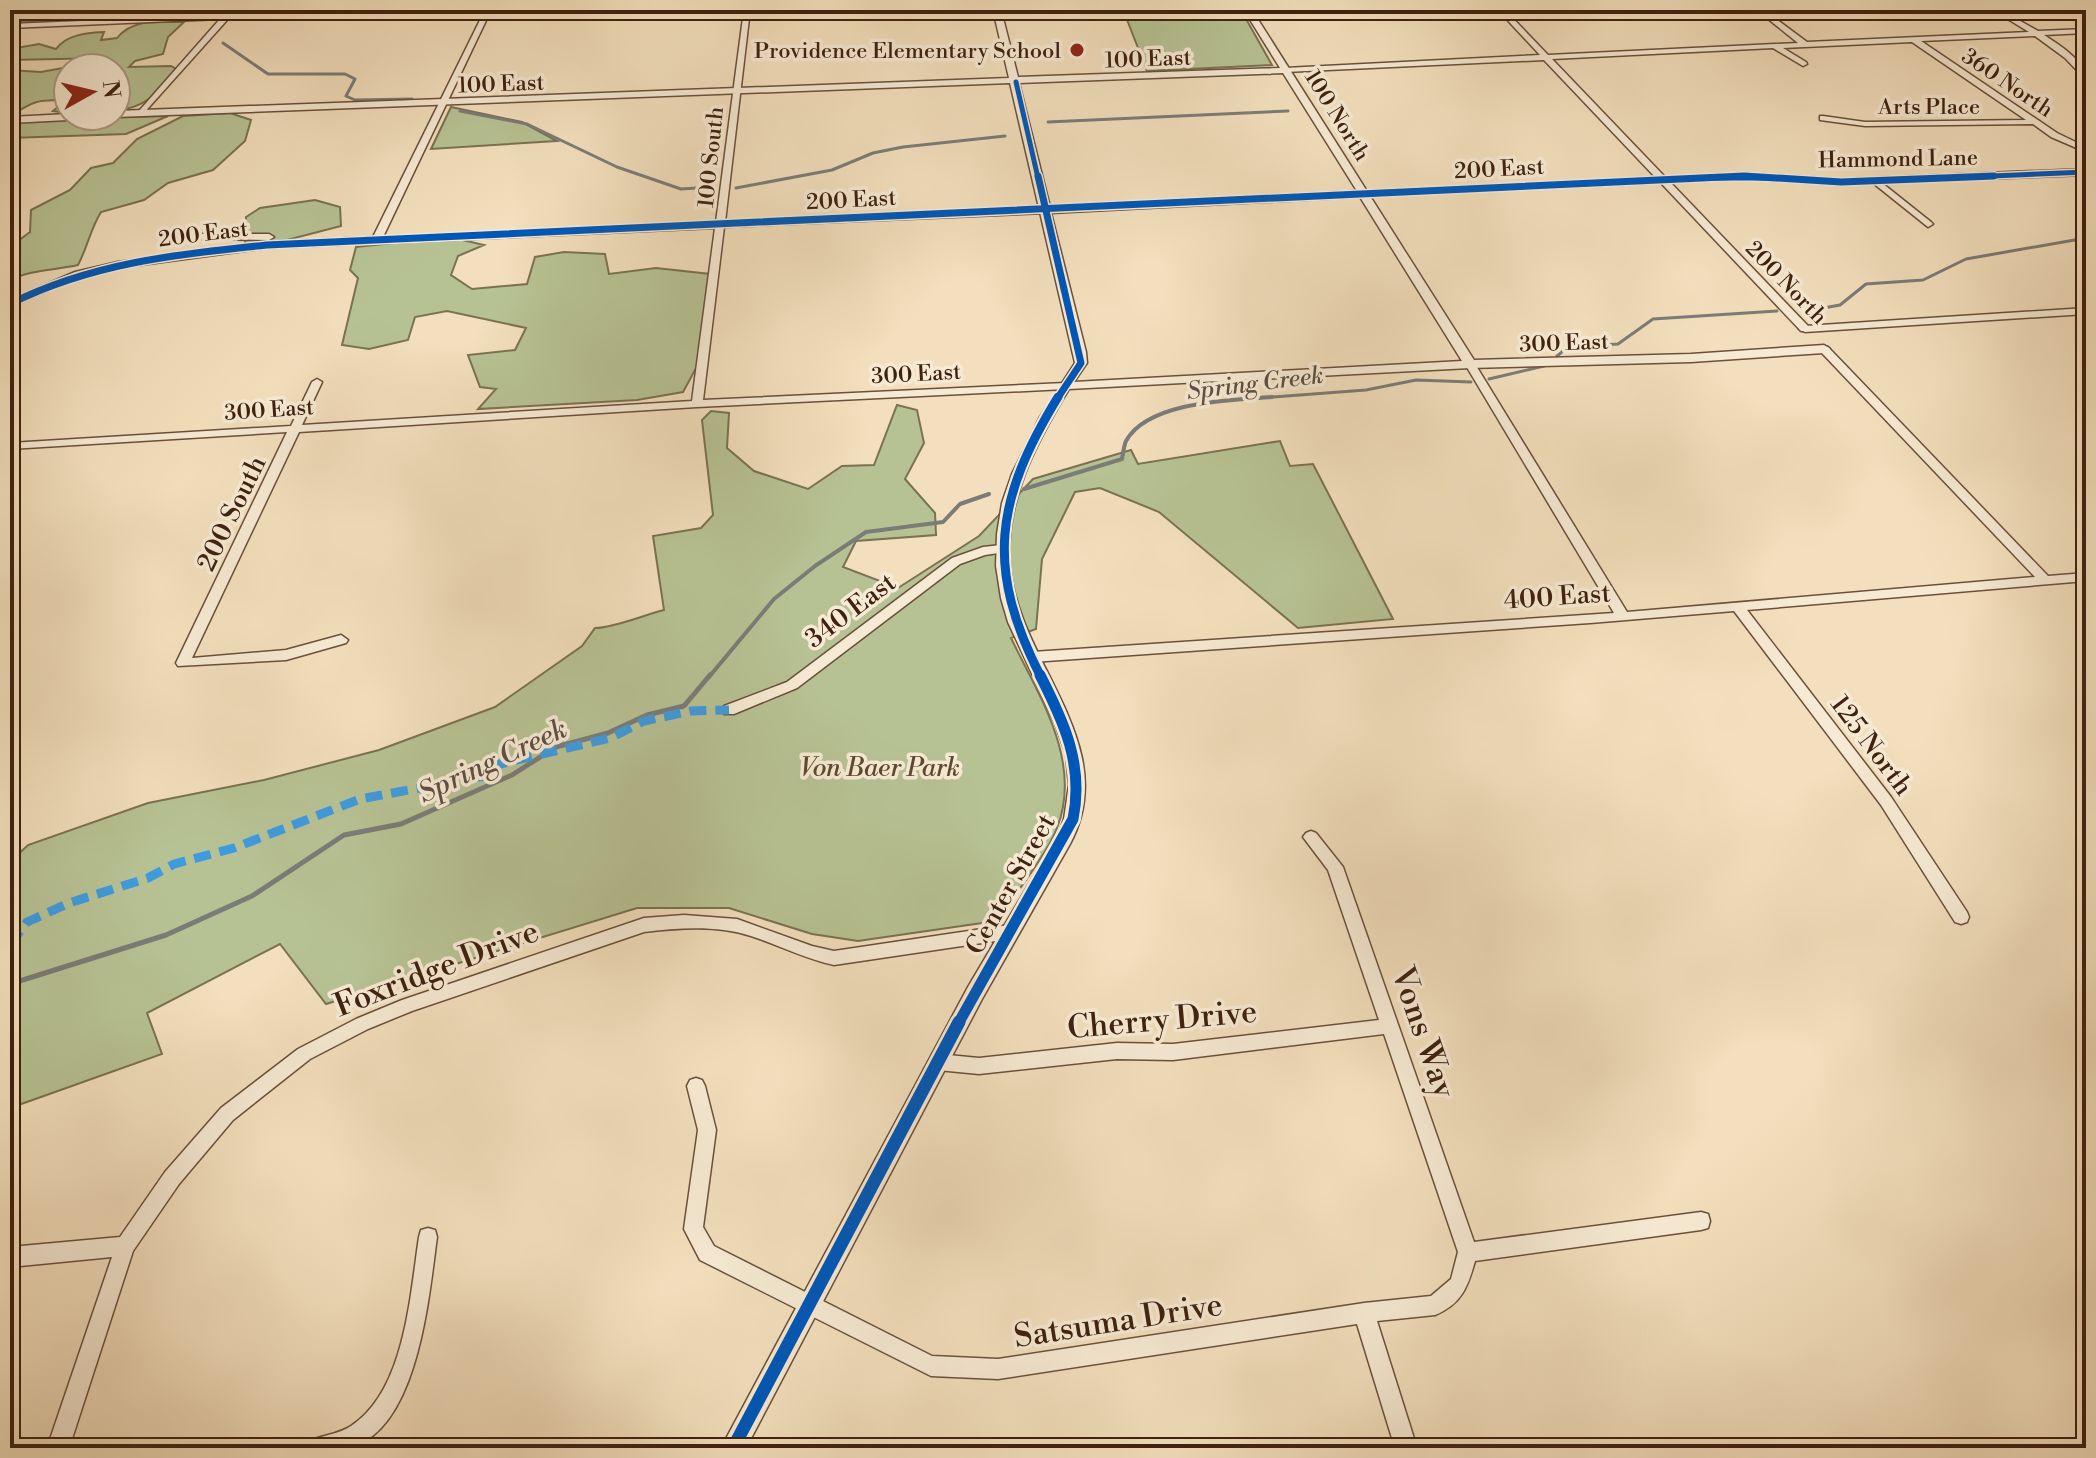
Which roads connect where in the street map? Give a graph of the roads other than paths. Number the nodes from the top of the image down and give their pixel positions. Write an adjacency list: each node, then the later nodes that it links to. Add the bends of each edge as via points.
1 (386, 10): 9 (street)
2 (488, 10): 22 (street)
3 (747, 10): 21 (street, 100 South)
4 (997, 10): 20 (street)
5 (1248, 10): 18 (street, 100 North)
6 (1501, 10): 16 (street, 200 North)
7 (1760, 10): 14 (street)
8 (1996, 10): 12 (street)
9 (229, 13): 10 (street); 24 (street)
10 (10, 26)
11 (2086, 31): 12 (street, 100 East)
12 (2036, 33): 13 (street, 100 East); 19 (street, via 2076,62)
13 (1913, 39): 14 (street, 100 East); 28 (street, 360 North)
14 (1804, 44): 15 (street, 100 East)
15 (1773, 45): 16 (street, 100 East); 17 (street)
16 (1544, 57): 18 (street, 100 East); 31 (street, 200 North)
17 (1803, 64)
18 (1285, 70): 20 (street, 100 East); 33 (street, 100 North)
19 (2086, 78)
20 (1016, 82): 21 (street, 100 East); 34 (street)
21 (735, 92): 22 (street, 100 East); 36 (street, 100 South)
22 (444, 103): 24 (street, 100 East); 38 (street)
23 (132, 113): 24 (street, 100 East)
24 (142, 113)
25 (52, 118): 27 (street)
26 (1823, 118): 28 (street, Arts Place, via 1865,124)
27 (10, 120)
28 (2035, 122): 29 (street, 360 North)
29 (2086, 150)
30 (2086, 172): 32 (street, Hammond Lane)
31 (1663, 181): 32 (street, Hammond Lane, via 1775,176); 33 (street, 200 East); 42 (street, 200 North)
32 (1876, 182): 35 (street)
33 (1364, 194): 34 (street, 200 East); 45 (street, 100 North)
34 (1046, 210): 36 (street, 200 East); 44 (street)
35 (1928, 224)
36 (720, 225): 38 (street, 200 East); 49 (street, 100 South)
37 (201, 237): 39 (street, via 322,236)
38 (377, 239): 39 (street, 200 East)
39 (346, 241): 40 (street, 200 East, via 212,251 118,265 78,274)
40 (10, 304)
41 (2086, 311): 42 (street)
42 (1805, 329): 43 (street, 200 North)
43 (1824, 349): 45 (street, 300 East); 54 (street, 200 North)
44 (1081, 363): 47 (street); 48 (street, Center Street)
45 (1470, 364): 47 (street, 300 East); 56 (street, 100 North)
46 (317, 382): 50 (street, 200 South)
47 (1109, 384): 48 (street, 300 East)
48 (1065, 386): 49 (street, 300 East); 52 (street, Center Street, via 1015,478 1003,517)
49 (697, 404): 50 (street, 300 East)
50 (297, 427): 51 (street, 300 East); 57 (street, 200 South, via 183,663 286,655)
51 (10, 446)
52 (1001, 549): 58 (street, Center Street, via 1008,599); 59 (street, 340 East, via 956,561 792,685)
53 (2086, 577): 54 (street, 400 East)
54 (2045, 580): 55 (street, 400 East)
55 (1737, 606): 56 (street, 400 East); 61 (street, 125 North, via 1886,801)
56 (1623, 616): 58 (street, 400 East)
57 (341, 640)
58 (1032, 657): 62 (street, Center Street, via 1071,737 1079,775 1073,821)
59 (729, 710)
60 (1311, 837): 63 (street, Vons Way, via 1335,867)
61 (1961, 917)
62 (1009, 932): 64 (street, Center Street); 68 (street, Foxridge Drive, via 834,958 810,954 750,928 713,921 644,925 408,1005 304,1054 227,1114 172,1178)
63 (1390, 1026): 64 (street, Cherry Drive, via 1173,1052 1117,1051 979,1066); 69 (street, Vons Way)
64 (938, 1062): 71 (street, Center Street)
65 (696, 1086): 71 (street, Satsuma Drive, via 707,1130 693,1229 707,1253)
66 (1701, 1221): 69 (street)
67 (428, 1237): 74 (street, via 406,1365 386,1407 359,1434)
68 (125, 1246): 70 (street); 73 (street, Foxridge Drive)
69 (1468, 1252): 72 (street, Satsuma Drive, via 1459,1285 1435,1305)
70 (10, 1257)
71 (813, 1305): 72 (street, Satsuma Drive, via 931,1366 998,1369); 75 (street, Center Street)
72 (1364, 1313): 76 (street)
73 (58, 1448)
74 (317, 1448)
75 (733, 1448)
76 (1406, 1448)

